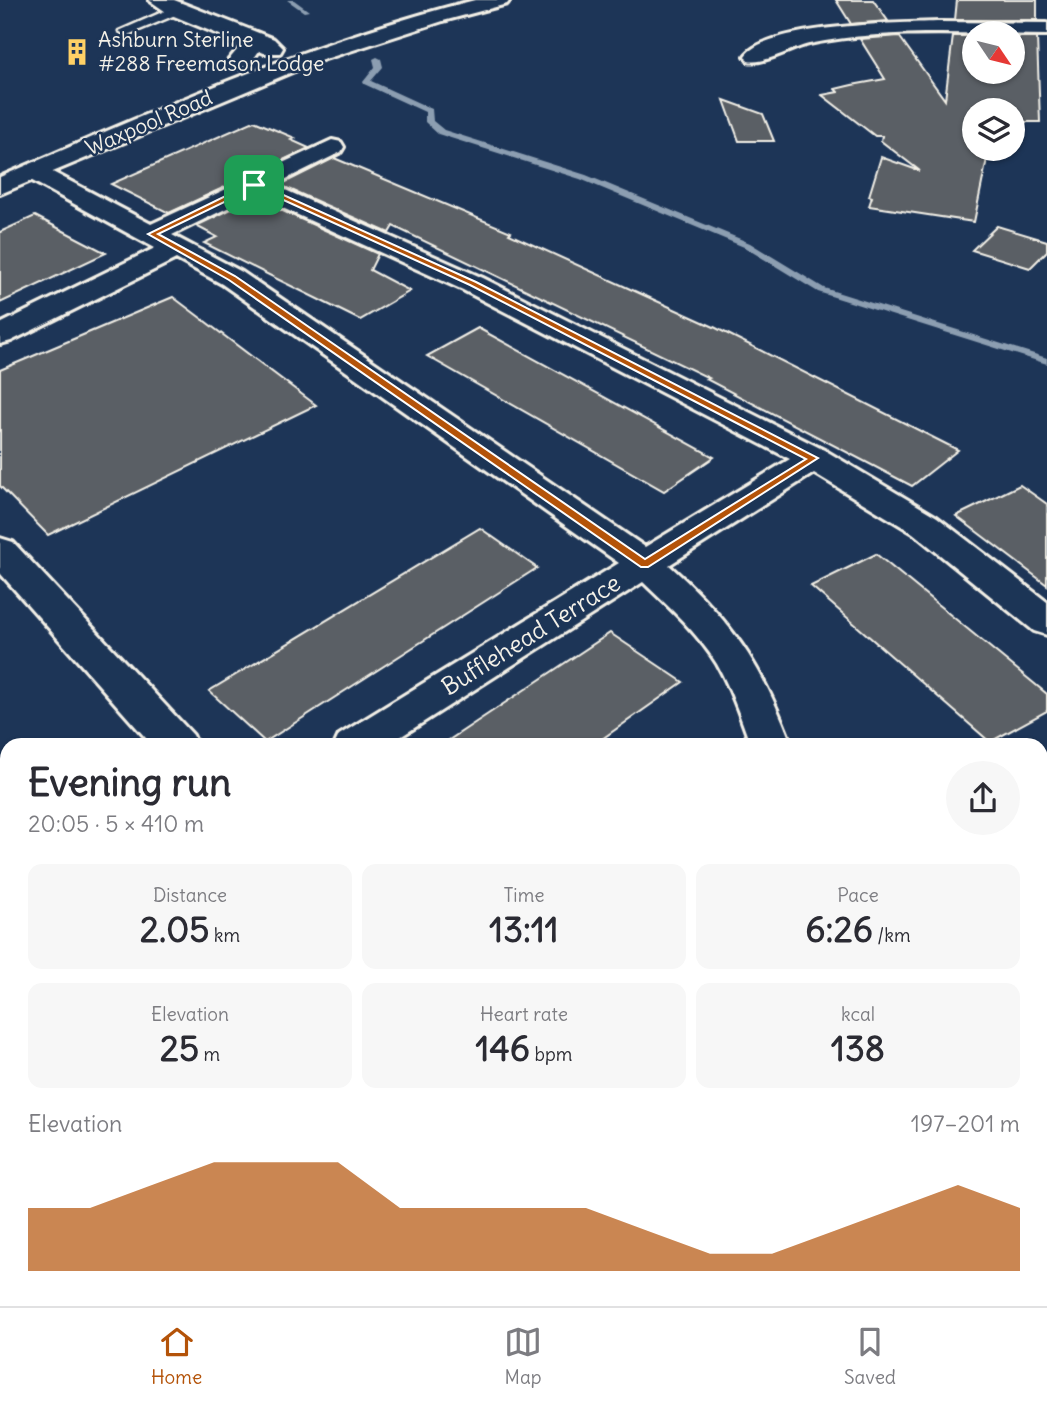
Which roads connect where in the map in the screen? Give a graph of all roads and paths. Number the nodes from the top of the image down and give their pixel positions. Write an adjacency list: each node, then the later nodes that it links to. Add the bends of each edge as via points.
1 (427, 0): 4 (street)
2 (500, 0): 9 (street, Waxpool Road)
3 (168, 5): 6 (lane); 7 (street)
4 (339, 25)
5 (1047, 29): 8 (street, via 833,34 773,45)
6 (125, 31)
7 (233, 31): 9 (street, via 246,41 248,51); 9 (street, Waxpool Road, via 283,44)
8 (756, 56)
9 (238, 74): 10 (street, Waxpool Road); 12 (street, Waxpool Road)
10 (75, 129)
11 (332, 147): 13 (street)
12 (34, 172): 14 (street, Waxpool Road); 15 (street)
13 (254, 185): 15 (street); 17 (street, via 473,284)
14 (0, 186)
15 (165, 241): 16 (street); 19 (street, via 232,278)
16 (0, 335)
17 (814, 458): 19 (street, Bufflehead Terrace); 20 (street, via 925,525)
18 (0, 550): 21 (street)
19 (645, 564): 22 (street, Bufflehead Terrace); 23 (street, via 688,603 728,652)
20 (1047, 622)
21 (171, 738)
22 (368, 738)
23 (769, 738)

